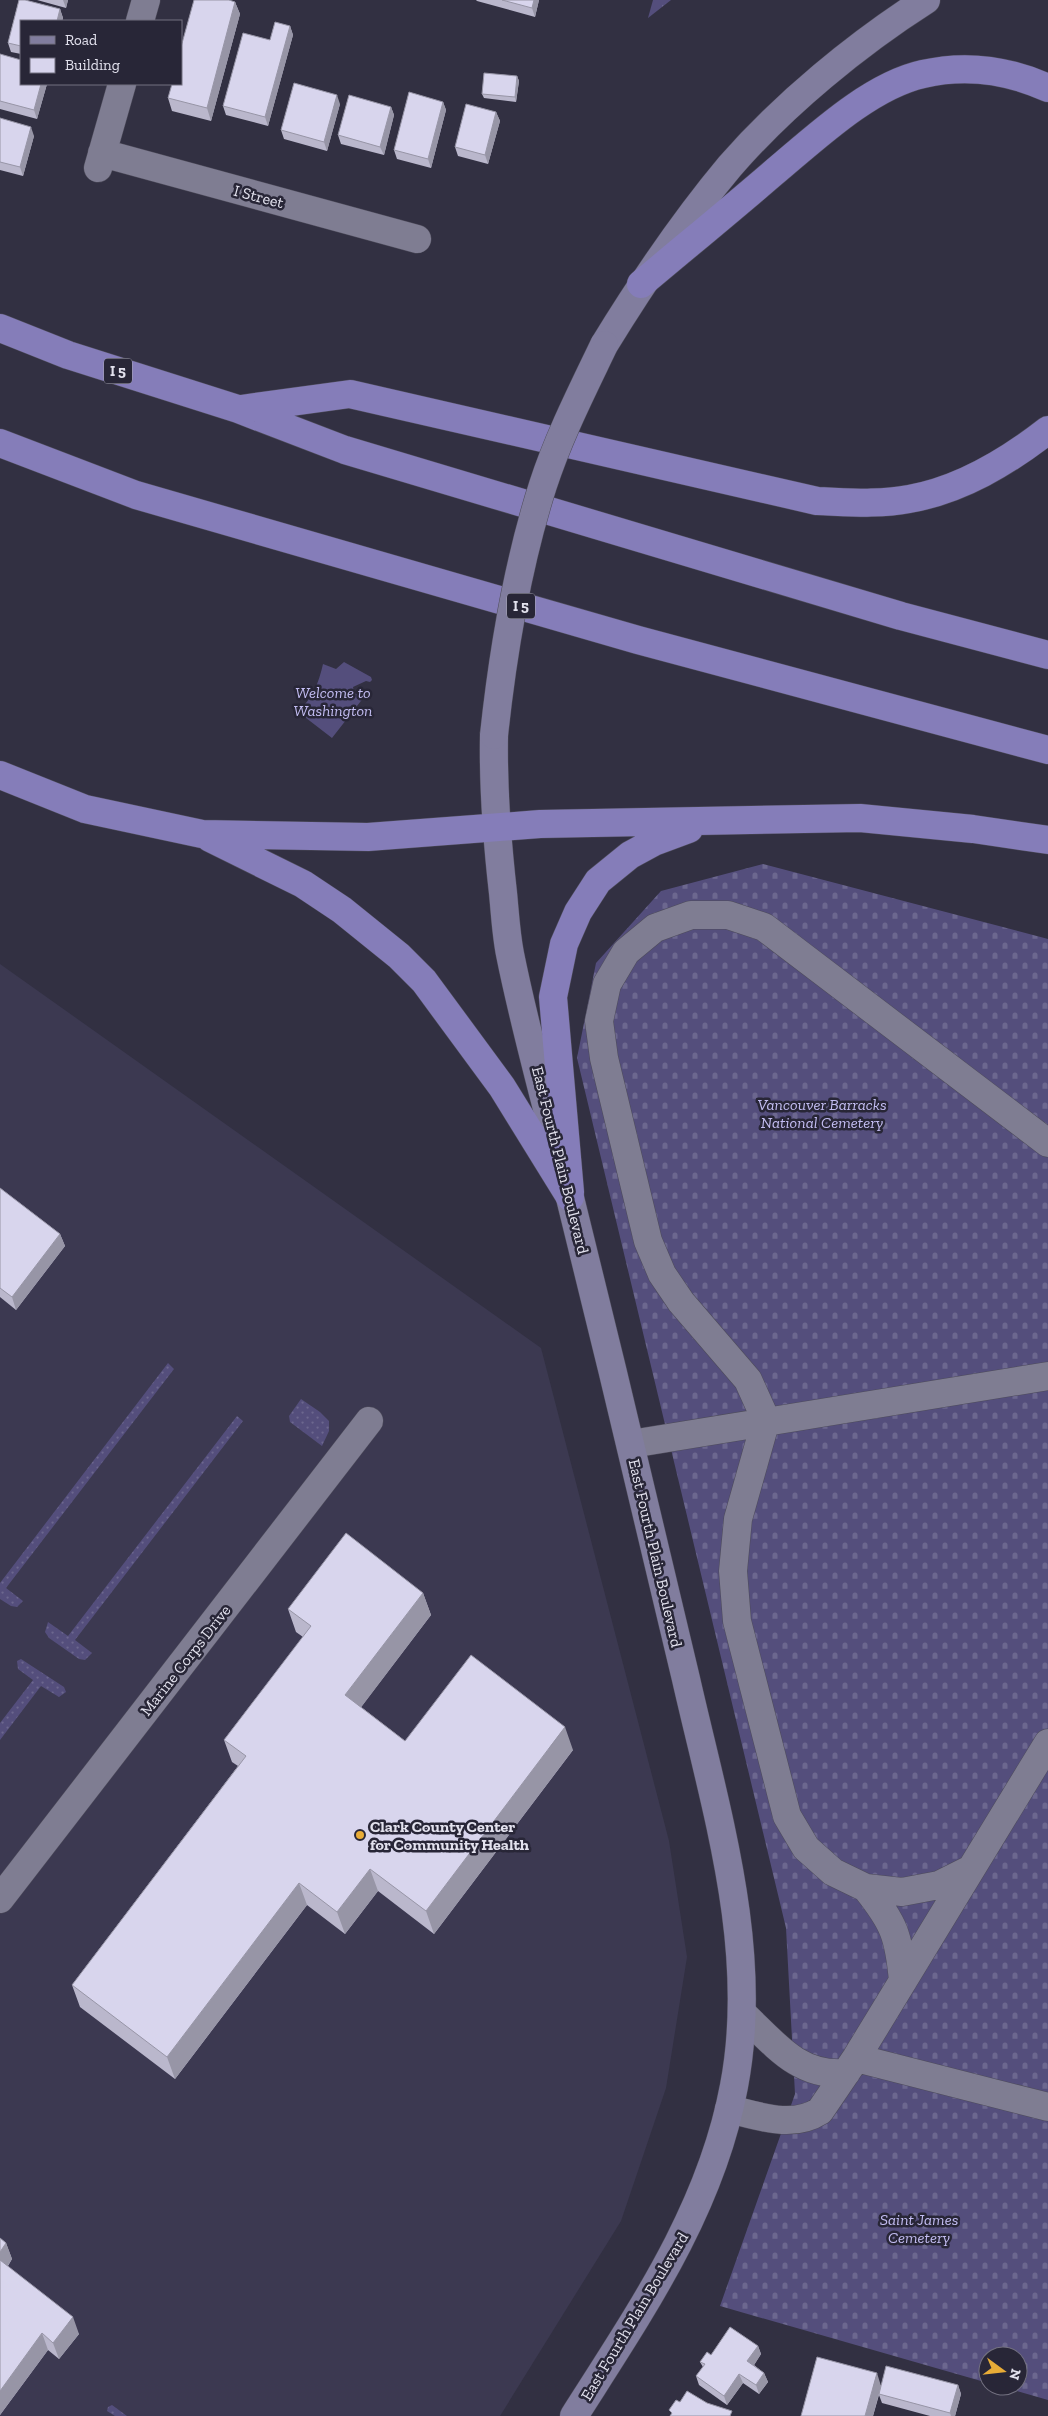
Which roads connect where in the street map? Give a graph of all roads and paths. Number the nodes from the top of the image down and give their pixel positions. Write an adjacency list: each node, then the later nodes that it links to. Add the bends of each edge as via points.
1 (146, 0): 3 (street)
2 (926, 0): 7 (main road, East Fourth Plain Boulevard, via 837,65 791,105 732,165 686,221)
3 (140, 20)
4 (122, 85): 6 (street, I Street, via 100,160)
5 (1048, 88): 7 (highway, via 999,71 961,69 922,74 888,88 842,115)
6 (417, 239)
7 (641, 284): 16 (main road, East Fourth Plain Boulevard, bridge, via 604,346 569,418 543,485 525,551 509,621 494,735)
8 (0, 328): 9 (highway, I 5, via 68,354)
9 (238, 409): 10 (highway, via 350,394 817,501 867,503 909,500 944,490 978,476 1024,449); 12 (highway, I 5, via 364,456 901,616)
10 (1048, 430)
11 (0, 443): 13 (highway, I 5, via 136,495 638,640)
12 (1048, 655)
13 (1048, 750)
14 (0, 775): 17 (highway, via 85,809)
15 (710, 822): 16 (highway, via 540,824); 18 (highway, via 860,818); 20 (highway, via 654,842 630,855 598,881 578,912 564,944 553,997)
16 (495, 828): 17 (highway, via 368,837); 20 (main road, East Fourth Plain Boulevard, via 509,950)
17 (202, 834): 20 (highway, via 303,884 342,910 399,956 424,981 502,1087)
18 (1048, 840)
19 (1048, 1143): 22 (street, via 764,927 728,915 691,915 656,928 626,952 607,984 599,1021 604,1058 648,1242 662,1274 681,1302 748,1380)
20 (570, 1197): 24 (main road, East Fourth Plain Boulevard)
21 (1048, 1376): 22 (street)
22 (766, 1420): 24 (street); 27 (street, via 738,1519 733,1570 737,1621 787,1816 806,1848 819,1860 833,1872)
23 (369, 1421): 28 (street, Marine Corps Drive)
24 (631, 1444): 30 (main road, East Fourth Plain Boulevard, via 722,1837 738,1930)
25 (1048, 1743): 26 (street)
26 (971, 1869): 27 (street, via 939,1886 902,1892); 29 (street)
27 (866, 1888): 29 (street, via 887,1914 900,1947)
28 (0, 1900)
29 (903, 1981): 31 (street)
30 (742, 2013): 31 (street, via 797,2063 810,2070 824,2073); 33 (main road, East Fourth Plain Boulevard, via 738,2065)
31 (851, 2065): 32 (street); 33 (street, via 820,2111 811,2116 798,2120 774,2119)
32 (1048, 2107)
33 (729, 2109): 34 (main road, East Fourth Plain Boulevard, via 710,2174 685,2232 649,2297)
34 (574, 2416)

